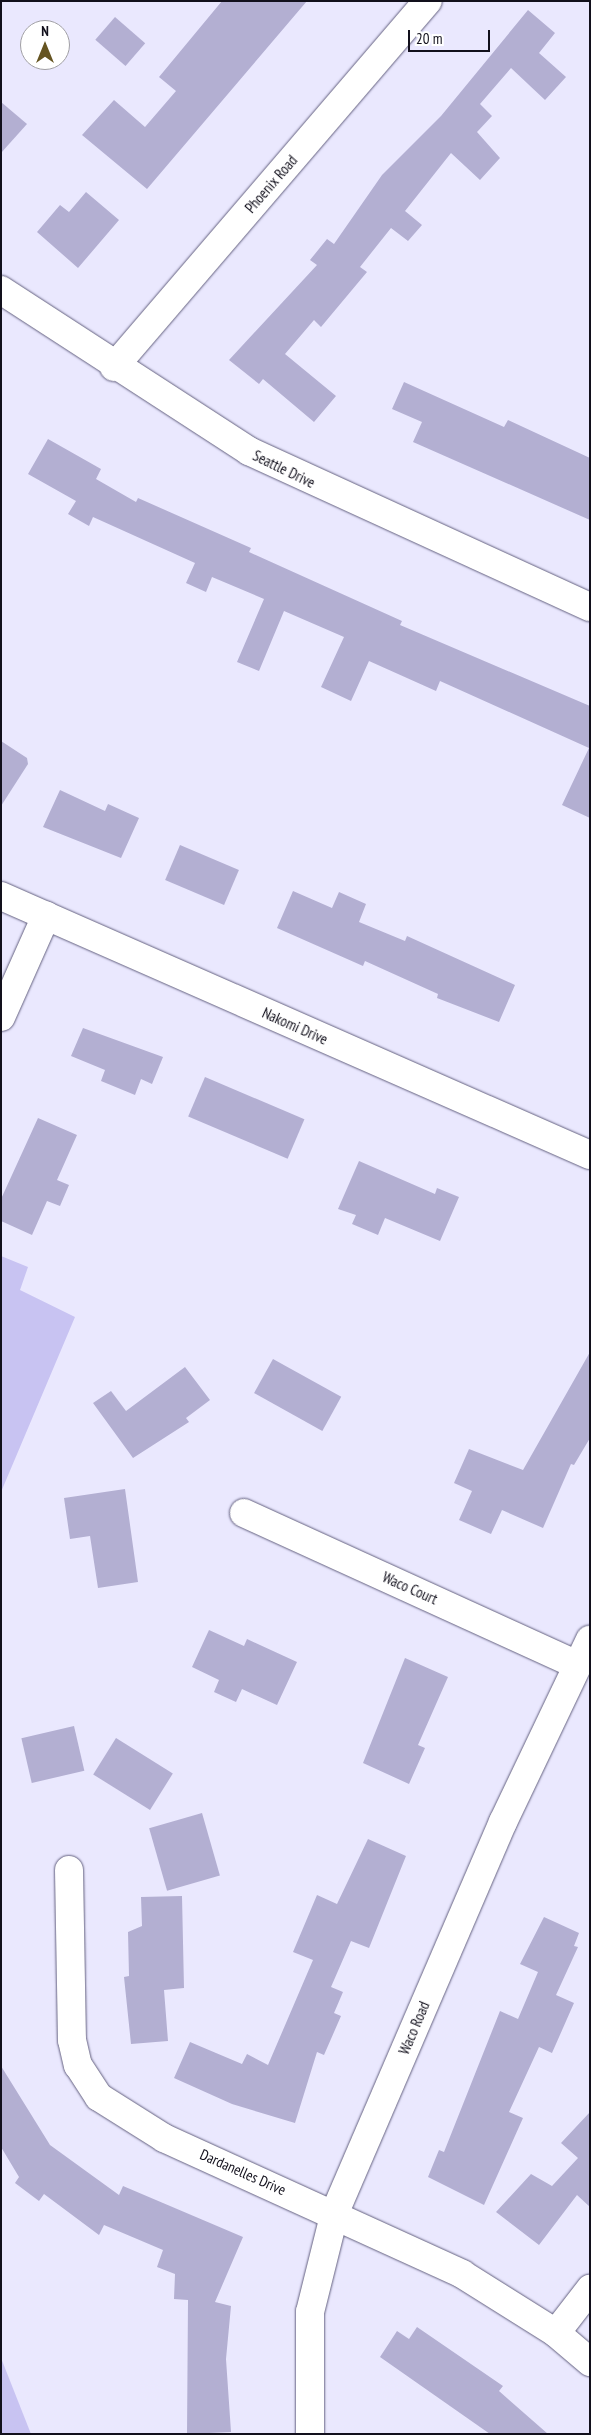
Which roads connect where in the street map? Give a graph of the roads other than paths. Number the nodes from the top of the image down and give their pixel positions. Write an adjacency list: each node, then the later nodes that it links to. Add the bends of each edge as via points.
1 (428, 1): 3 (street, Phoenix Road)
2 (1, 290): 3 (street, Seattle Drive)
3 (114, 367): 4 (street, Seattle Drive, via 249,451)
4 (590, 608)
5 (1, 896): 6 (street, Nakomi Drive)
6 (46, 916): 7 (street); 8 (street, Nakomi Drive)
7 (1, 1017)
8 (590, 1155)
9 (244, 1513): 11 (street, Waco Court)
10 (590, 1640): 11 (street, Waco Road)
11 (576, 1664): 13 (street, Waco Road)
12 (70, 1870): 13 (street, Dardanelles Drive, via 72,2040 88,2082 116,2110 164,2138)
13 (335, 2212): 15 (street, Dardanelles Drive, via 462,2274); 17 (street, Waco Road, via 310,2312)
14 (590, 2289): 15 (street)
15 (556, 2333): 16 (street, Dardanelles Drive)
16 (590, 2362)
17 (310, 2434)

